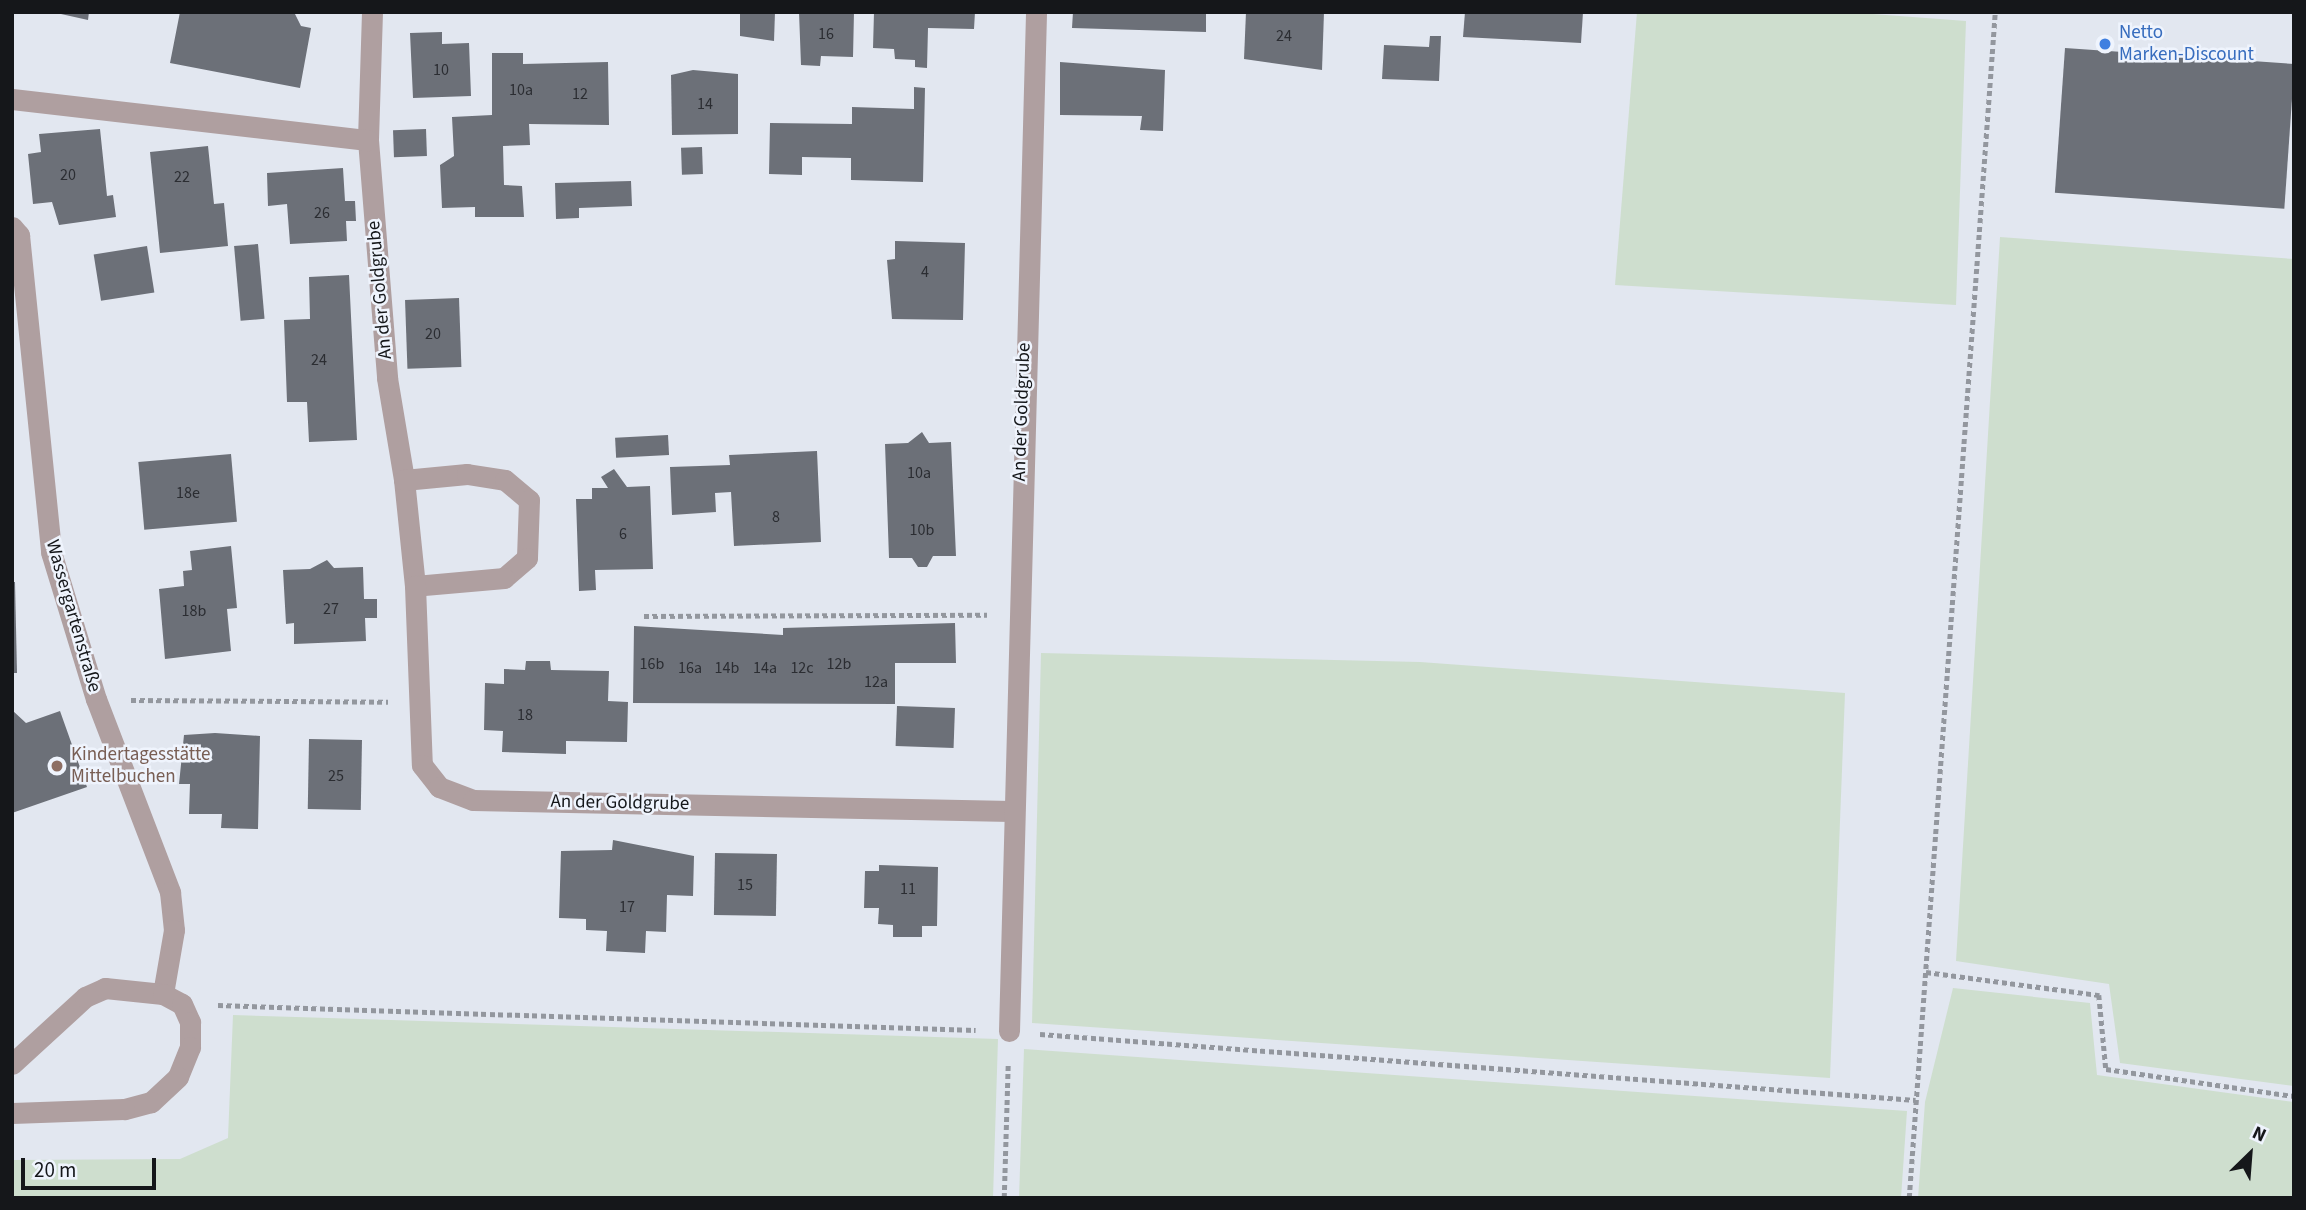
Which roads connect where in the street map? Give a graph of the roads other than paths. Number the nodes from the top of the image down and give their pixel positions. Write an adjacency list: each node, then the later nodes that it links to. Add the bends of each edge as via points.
1 (372, 12): 4 (street)
2 (1036, 12): 8 (street, An der Goldgrube)
3 (12, 99): 4 (street)
4 (368, 140): 6 (street, An der Goldgrube, via 387,378)
5 (12, 227): 9 (street, Wassergartenstraße, via 19,236 51,552 96,699 170,892 174,930)
6 (404, 480): 7 (street, An der Goldgrube); 7 (street, via 480,476 505,480 529,500 527,558 504,578)
7 (415, 586): 8 (street, An der Goldgrube, via 422,765 439,787 473,800)
8 (1011, 811): 10 (street, An der Goldgrube)
9 (163, 994): 11 (street, via 122,985 85,997); 12 (street, via 182,1004 190,1046 168,1092 124,1109)
10 (1009, 1031)
11 (12, 1064)
12 (12, 1113)

